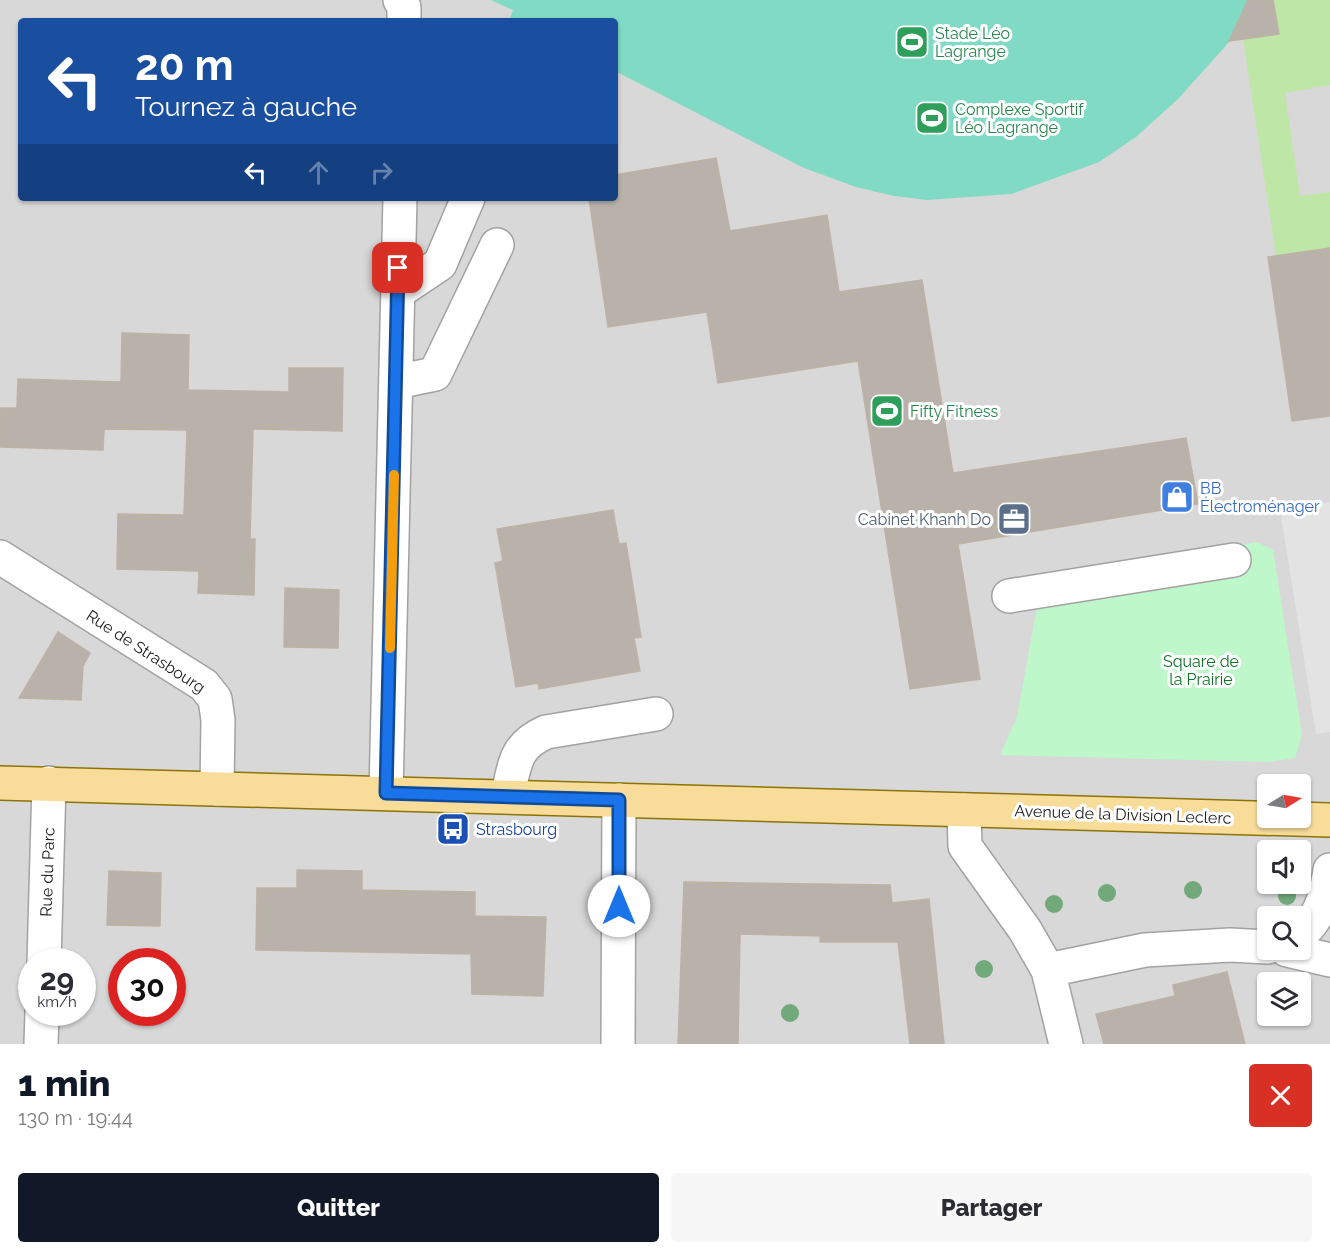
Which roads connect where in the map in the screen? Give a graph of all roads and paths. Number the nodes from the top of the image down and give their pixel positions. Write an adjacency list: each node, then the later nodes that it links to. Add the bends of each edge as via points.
1 (400, 0): 2 (street)
2 (404, 18)
3 (400, 201): 6 (street)
4 (467, 201): 6 (street, via 440,264)
5 (497, 245): 7 (street, via 435,374)
6 (398, 292): 7 (street)
7 (396, 382): 15 (street)
8 (0, 557): 14 (street, Rue de Strasbourg, via 204,685 214,699 218,720)
9 (1234, 560): 10 (street)
10 (1009, 596)
11 (656, 714): 16 (street, via 546,732 532,739 520,748)
12 (0, 783): 13 (main road, Avenue de la Division Leclerc)
13 (49, 783): 14 (main road, Avenue de la Division Leclerc); 23 (street, Rue du Parc)
14 (217, 789): 15 (main road, Avenue de la Division Leclerc)
15 (386, 793): 16 (main road, Avenue de la Division Leclerc)
16 (507, 796): 17 (main road, Avenue de la Division Leclerc)
17 (619, 800): 18 (main road, Avenue de la Division Leclerc); 29 (street)
18 (964, 810): 19 (main road, Avenue de la Division Leclerc); 26 (street, via 965,846)
19 (1330, 820)
20 (1330, 870): 21 (street, via 1327,894)
21 (1311, 922)
22 (1257, 946): 26 (street, via 1145,950)
23 (44, 948)
24 (1311, 956): 25 (street)
25 (1330, 960)
26 (1048, 970): 30 (street)
27 (42, 1026): 28 (street)
28 (41, 1044)
29 (618, 1044)
30 (1066, 1044)

